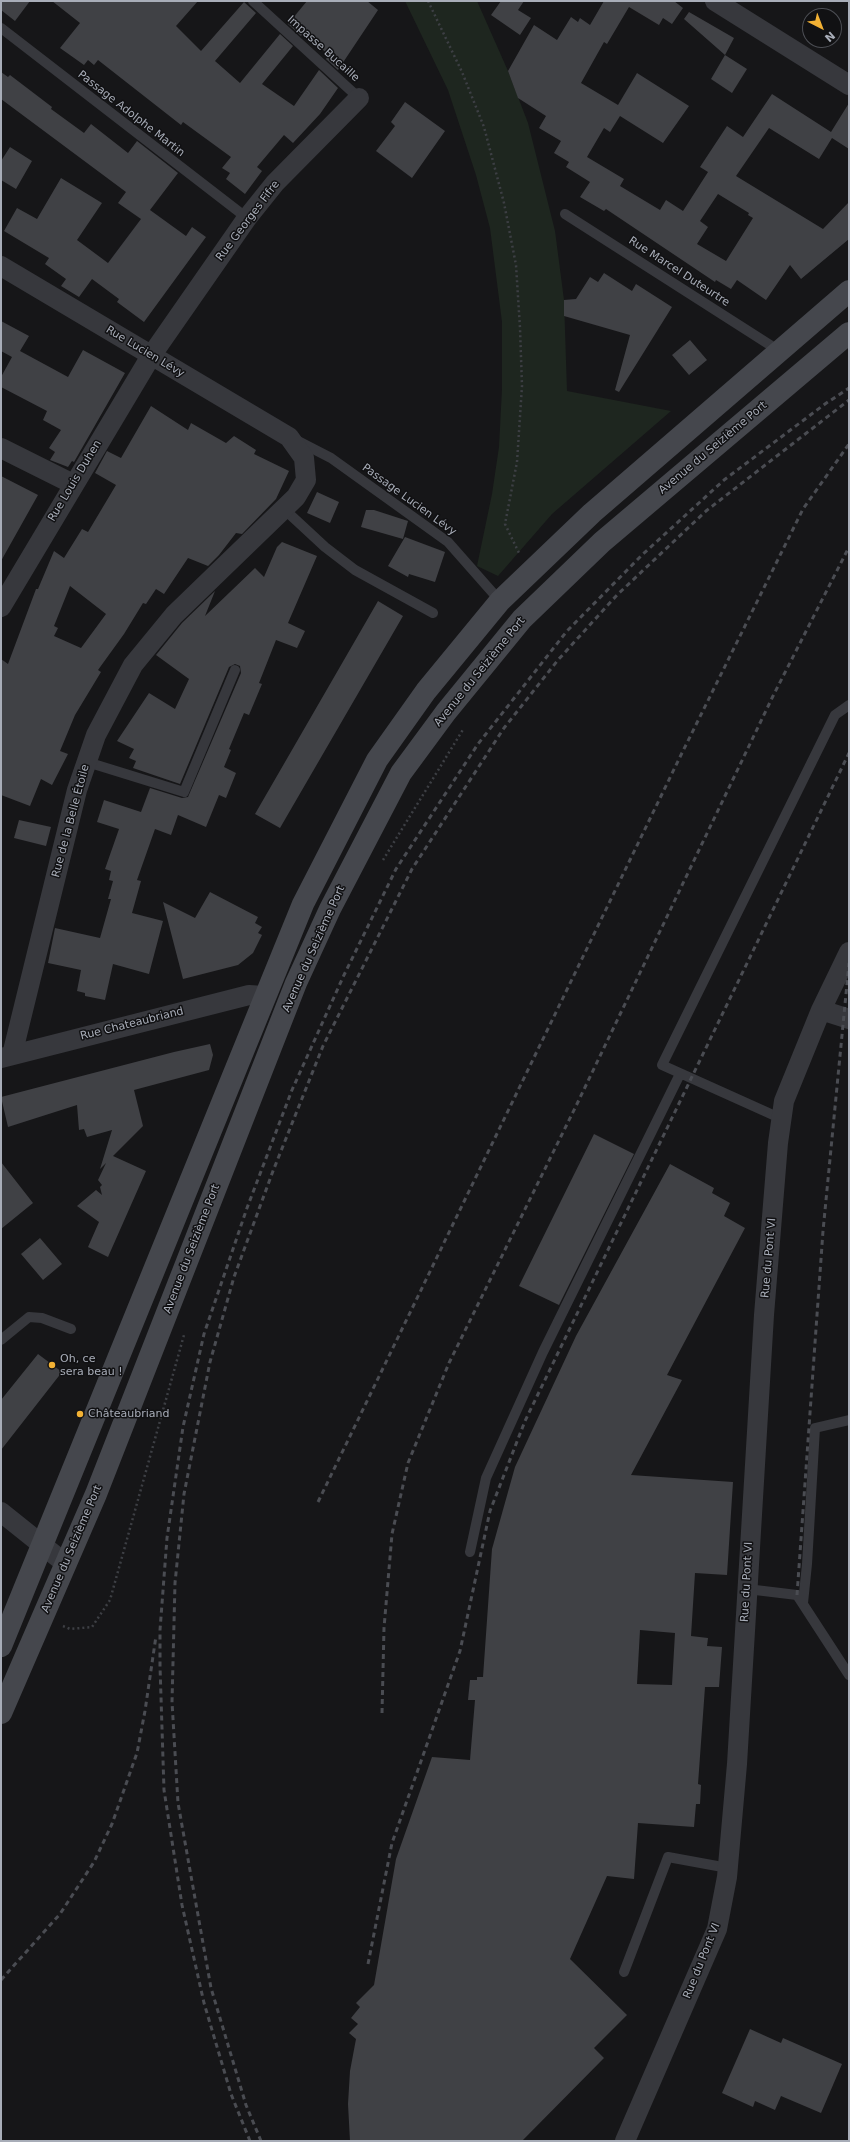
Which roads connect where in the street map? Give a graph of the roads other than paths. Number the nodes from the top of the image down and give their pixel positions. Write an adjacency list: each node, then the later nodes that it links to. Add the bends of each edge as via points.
1 (252, 1): 5 (lane, Impasse Bucaille)
2 (715, 1): 4 (street)
3 (1, 28): 7 (lane, Passage Adolphe Martin)
4 (849, 85)
5 (359, 98): 7 (street, Rue Georges Fifre, via 275,183)
6 (565, 214): 11 (lane, Rue Marcel Duteurtre, via 770,344)
7 (247, 218): 12 (street, Rue Georges Fifre)
8 (1, 266): 12 (street, Rue Lucien Lévy)
9 (849, 291): 11 (main road)
10 (849, 333): 36 (main road, Avenue du Seizième Port, via 602,542 522,619 446,712 401,774 330,909 296,983 96,1494)
11 (778, 352): 17 (main road, via 592,513)
12 (151, 356): 13 (street, Rue Lucien Lévy); 15 (street, Rue Louis Duhen)
13 (289, 437): 16 (street, Rue de la Belle Étoile, via 304,458 306,480 296,498); 17 (lane, Passage Lucien Lévy, via 331,458 448,542)
14 (1, 448): 15 (street)
15 (74, 484): 18 (street, Rue Louis Duhen)
16 (284, 509): 19 (lane, via 325,547 355,570); 22 (street, Rue de la Belle Étoile, via 174,614 133,665 96,735)
17 (500, 601): 24 (main road, via 426,691 377,760 303,904)
18 (1, 607)
19 (433, 613)
20 (235, 670): 22 (lane, via 184,792)
21 (849, 705): 28 (lane, via 835,715 662,1065)
22 (87, 762): 27 (street, Rue de la Belle Étoile, via 77,790)
23 (849, 952): 25 (street, Rue du Pont VI)
24 (264, 996): 27 (street, Rue Chateaubriand, via 249,994); 34 (main road)
25 (821, 1010): 26 (street); 29 (street, Rue du Pont VI, via 784,1100)
26 (849, 1019)
27 (6, 1057)
28 (680, 1074): 29 (lane); 35 (lane, via 543,1352 486,1478)
29 (782, 1119): 37 (street, Rue du Pont VI, via 764,1315)
30 (71, 1329): 31 (lane, via 42,1318 29,1317)
31 (1, 1340)
32 (849, 1420): 38 (lane, via 815,1428)
33 (1, 1512): 34 (street)
34 (43, 1546): 36 (street); 39 (main road)
35 (470, 1552)
36 (66, 1564): 41 (main road, Avenue du Seizième Port)
37 (747, 1589): 38 (lane, via 797,1595); 42 (street, Rue du Pont VI)
38 (803, 1603): 40 (lane)
39 (1, 1646)
40 (849, 1675)
41 (1, 1713)
42 (728, 1868): 43 (lane, via 668,1857); 44 (street, Rue du Pont VI, via 717,1930)
43 (624, 1972)
44 (625, 2141)

